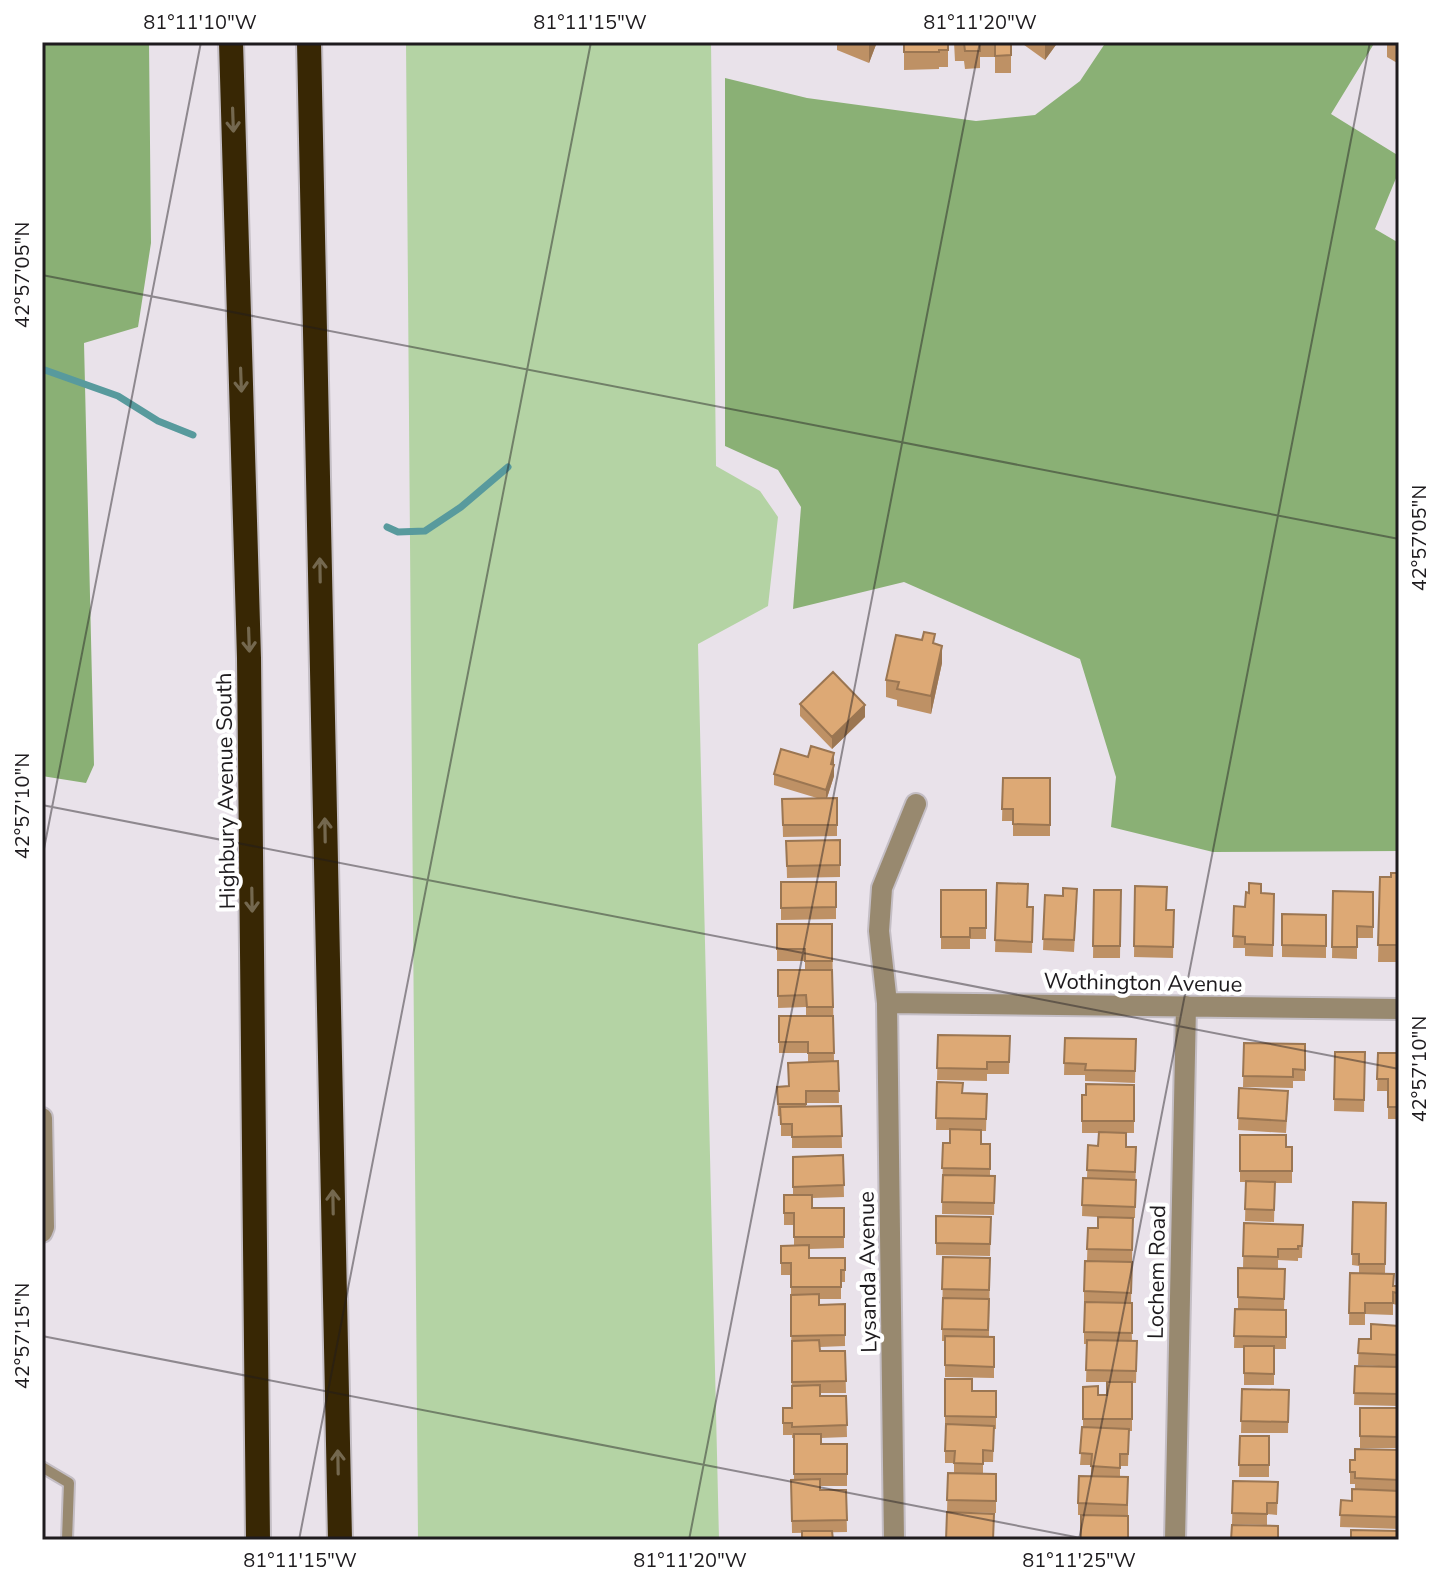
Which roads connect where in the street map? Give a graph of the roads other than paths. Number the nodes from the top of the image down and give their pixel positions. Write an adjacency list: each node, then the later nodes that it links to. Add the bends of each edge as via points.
1 (231, 42): 11 (highway, Highbury Avenue South, one-way to 11, via 249,658)
2 (309, 42): 12 (highway, one-way to 2)
3 (916, 804): 4 (street, Lysanda Avenue, via 882,888 879,931)
4 (887, 1003): 5 (street, Wothington Avenue); 13 (street, Lysanda Avenue)
5 (1186, 1006): 6 (street, Wothington Avenue); 14 (street, Lochem Road)
6 (1399, 1009)
7 (42, 1118): 8 (street)
8 (42, 1232)
9 (42, 1467): 10 (lane, via 69,1483)
10 (67, 1540)
11 (258, 1540)
12 (340, 1540)
13 (894, 1540)
14 (1175, 1540)

